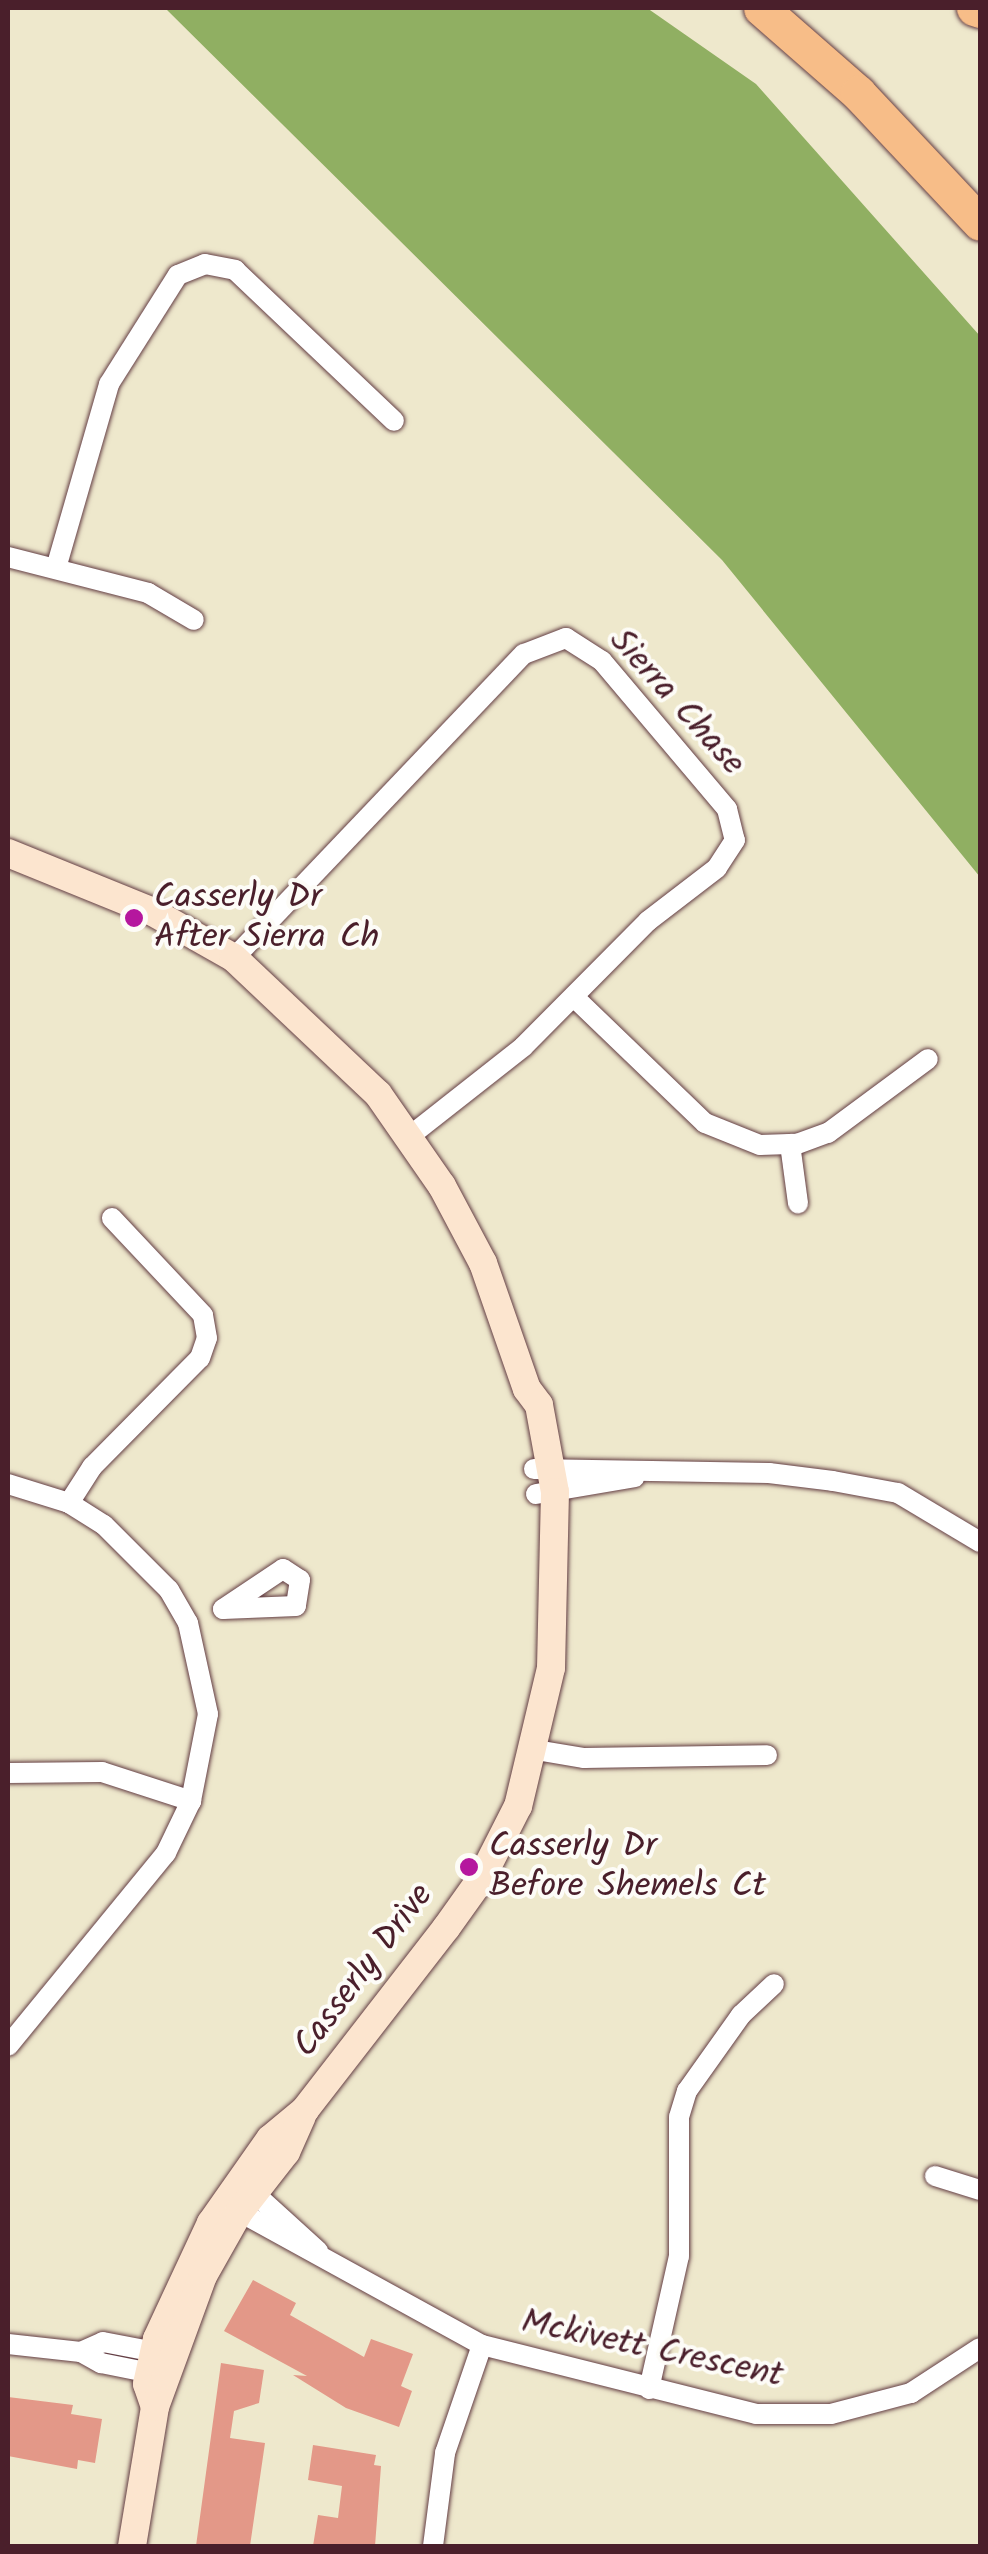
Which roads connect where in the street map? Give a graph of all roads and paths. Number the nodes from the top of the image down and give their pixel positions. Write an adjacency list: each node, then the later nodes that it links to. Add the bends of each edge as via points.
1 (762, 8): 2 (highway, via 858,93)
2 (980, 223)
3 (394, 421): 5 (street, via 235,270 206,264 178,275 109,384)
4 (8, 557): 5 (street)
5 (56, 568): 6 (street, via 148,593)
6 (194, 620)
7 (8, 853): 8 (street, Casserly Drive, via 151,911)
8 (234, 958): 9 (street, Sierra Chase, via 474,700 540,643 566,638 602,661 727,809 736,840 717,868 648,921); 11 (street, Casserly Drive, via 313,1027)
9 (576, 999): 11 (street, Sierra Chase, via 466,1097); 12 (street, via 705,1123 760,1145)
10 (928, 1058): 12 (street, via 828,1133)
11 (410, 1136): 15 (street, Casserly Drive, via 483,1263 527,1389)
12 (790, 1144): 13 (street)
13 (798, 1203)
14 (112, 1218): 17 (street, via 203,1316 207,1338 200,1358 92,1467)
15 (544, 1480): 18 (street, via 769,1473 898,1494); 21 (street, Casserly Drive, via 540,1569 550,1590 551,1668)
16 (8, 1484): 17 (street)
17 (68, 1504): 20 (street, via 134,1552)
18 (980, 1542)
19 (223, 1609): 20 (street)
20 (188, 1622): 24 (street, via 208,1714)
21 (536, 1750): 22 (street, via 584,1758); 29 (street, Casserly Drive, via 518,1806 480,1880 305,2110 270,2139)
22 (767, 1755)
23 (8, 1773): 24 (street, via 102,1772)
24 (191, 1801): 26 (street, via 156,1867)
25 (774, 1984): 34 (street, via 687,2091 678,2118 678,2256)
26 (8, 2046)
27 (935, 2176): 28 (street)
28 (980, 2190)
29 (239, 2197): 31 (street, Mckivett Crescent, via 403,2307); 33 (street, Casserly Drive, via 188,2262)
30 (8, 2344): 33 (street)
31 (482, 2345): 34 (street, Mckivett Crescent); 36 (street, via 444,2453)
32 (980, 2348): 34 (street, Mckivett Crescent, via 911,2392 831,2414 756,2414)
33 (162, 2364): 35 (street, Casserly Drive)
34 (649, 2388)
35 (132, 2546)
36 (432, 2546)

